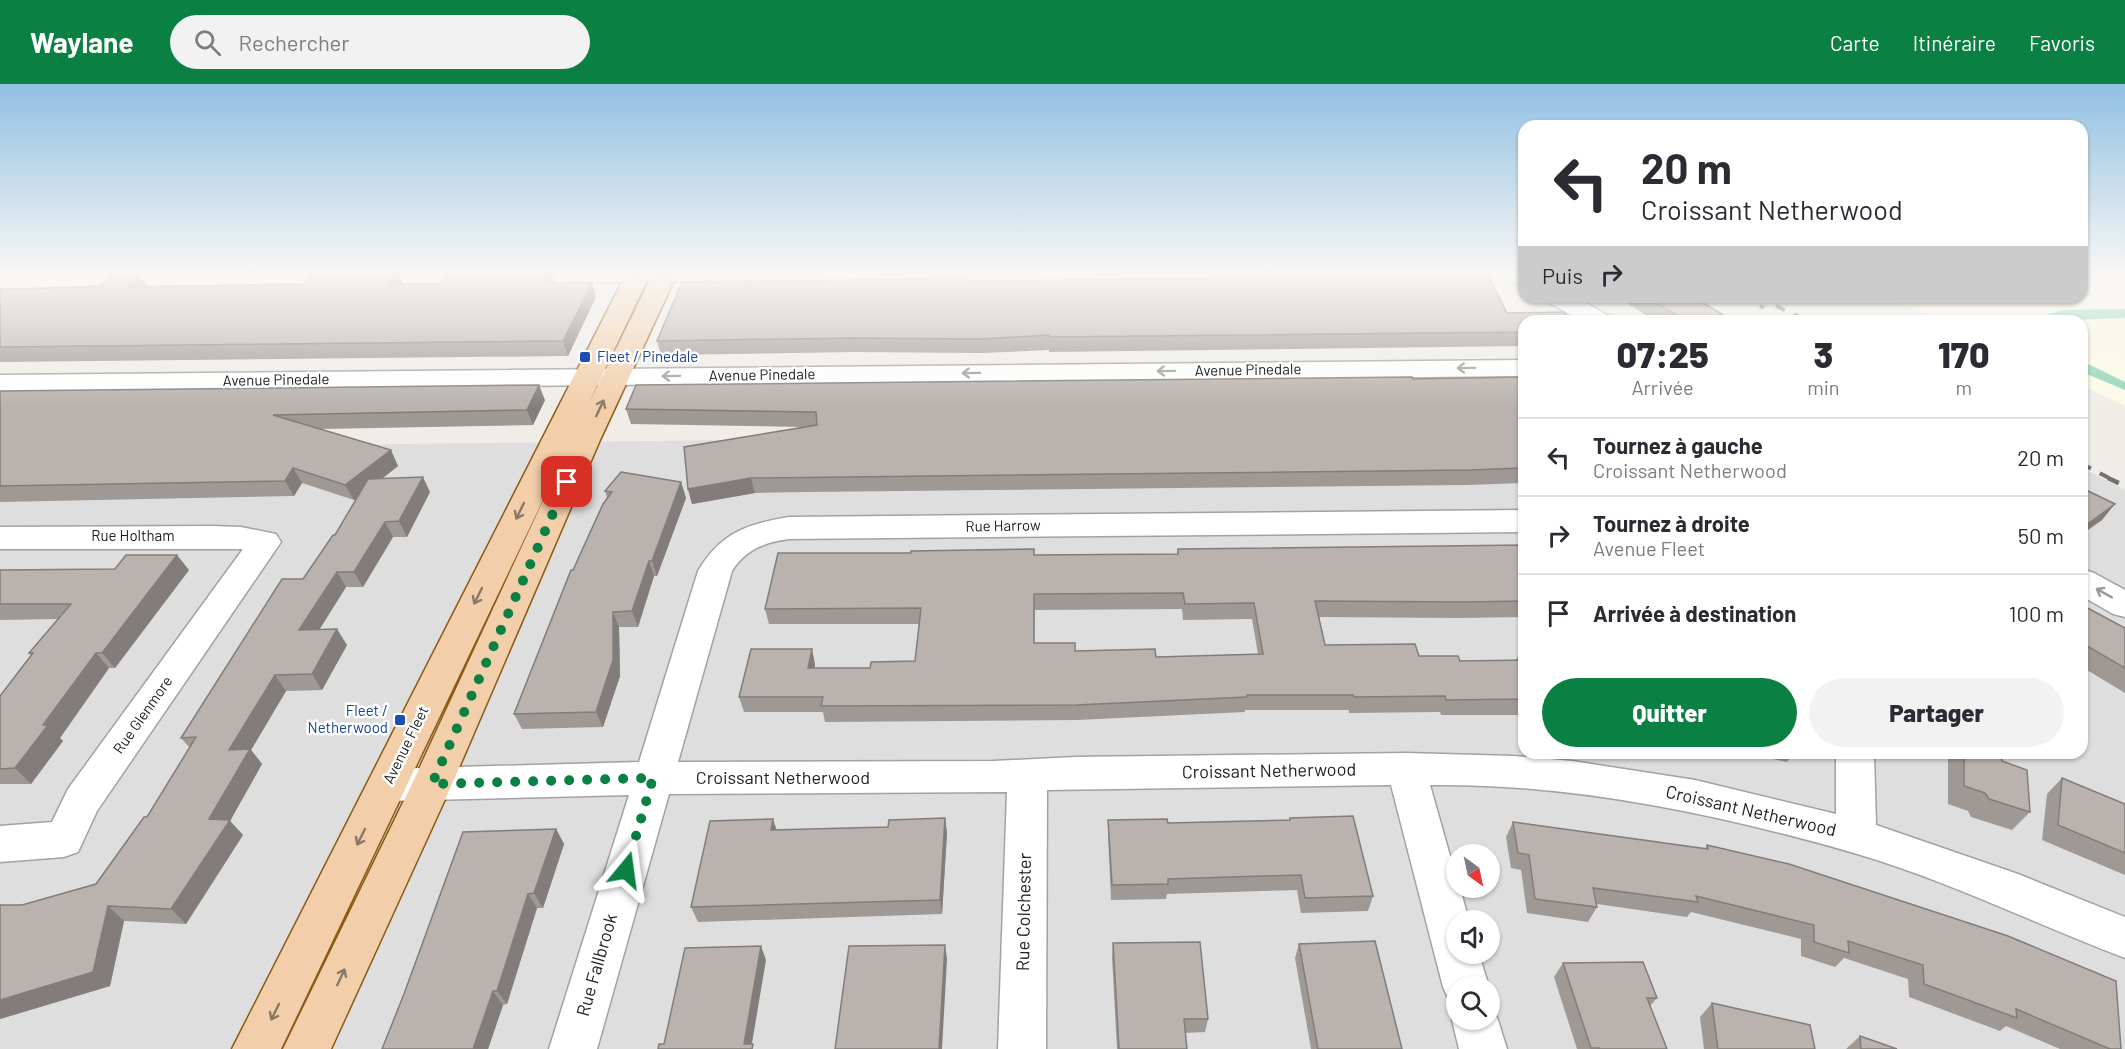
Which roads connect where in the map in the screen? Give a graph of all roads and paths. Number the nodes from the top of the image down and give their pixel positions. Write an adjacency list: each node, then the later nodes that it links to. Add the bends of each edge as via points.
1 (616, 319): 4 (main road)
2 (643, 319): 5 (main road)
3 (1518, 368): 5 (street, Avenue Pinedale, one-way to 5)
4 (587, 377): 5 (street, Avenue Pinedale); 6 (street, Avenue Pinedale); 7 (main road)
5 (615, 377): 7 (main road, one-way to 5)
6 (0, 383)
7 (570, 440): 17 (main road); 18 (main road, Avenue Fleet, one-way to 18)
8 (1518, 520): 16 (street, Rue Harrow, via 789,528 758,534 731,548 715,571)
9 (0, 538): 10 (street, Rue Holtham, via 213,537)
10 (265, 542): 20 (street, Rue Glenmore, via 82,801 64,839)
11 (2088, 584): 12 (street, one-way to 11)
12 (2125, 605)
13 (1855, 759): 19 (street)
14 (1406, 769): 15 (street, Croissant Netherwood); 19 (street, Croissant Netherwood, via 1514,772 1639,787); 21 (street)
15 (1027, 775): 16 (street, Croissant Netherwood); 27 (street, Rue Colchester)
16 (653, 778): 17 (street, Croissant Netherwood); 26 (street, Rue Fallbrook)
17 (432, 784): 18 (street, Croissant Netherwood); 25 (main road, one-way to 17)
18 (387, 785): 24 (main road, Avenue Fleet, one-way to 24)
19 (1856, 836): 22 (street, Croissant Netherwood, via 2018,893)
20 (0, 844)
21 (1446, 913)
22 (2125, 938)
23 (1478, 1030): 28 (street)
24 (256, 1049)
25 (307, 1049)
26 (573, 1049)
27 (1022, 1049)
28 (1484, 1049)

